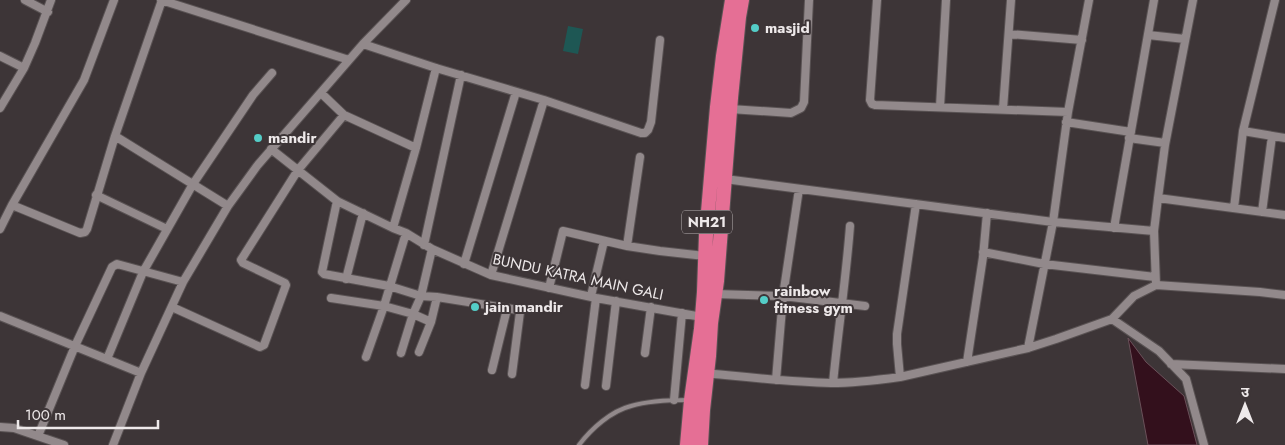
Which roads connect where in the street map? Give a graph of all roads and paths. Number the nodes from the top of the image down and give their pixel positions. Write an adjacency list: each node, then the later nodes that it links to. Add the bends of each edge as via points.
1 (25, 0): 16 (street)
2 (52, 0): 16 (street)
3 (114, 0): 56 (street, via 84,80)
4 (161, 0): 24 (street); 41 (street)
5 (406, 0): 22 (street)
6 (732, 0): 76 (highway, NH21, via 717,107)
7 (742, 0): 34 (highway, NH21)
8 (809, 0): 34 (street, via 804,102 801,108 791,113)
9 (877, 0): 32 (street, via 871,102 875,105)
10 (946, 0): 32 (street)
11 (1011, 0): 17 (street)
12 (1089, 0): 21 (street)
13 (1154, 0): 18 (street)
14 (1193, 0): 19 (street)
15 (1275, 0): 39 (street)
16 (48, 12): 25 (street)
17 (1009, 34): 21 (street); 35 (street)
18 (1148, 35): 19 (street); 40 (street)
19 (1185, 38): 44 (street)
20 (660, 40): 31 (street, via 651,122 647,132 641,133)
21 (1082, 40): 36 (street)
22 (363, 44): 24 (street); 26 (street)
23 (0, 56): 25 (street)
24 (350, 60): 30 (street)
25 (24, 68): 33 (street)
26 (436, 68): 28 (street); 45 (street)
27 (272, 73): 50 (street, via 253,95)
28 (461, 75): 29 (street); 72 (street)
29 (516, 92): 31 (street); 77 (street)
30 (320, 93): 37 (street); 46 (street)
31 (544, 100): 80 (street)
32 (940, 107): 35 (street)
33 (0, 108)
34 (730, 109): 49 (highway, NH21)
35 (1003, 109): 36 (street)
36 (1068, 112): 38 (street)
37 (344, 115): 45 (street); 48 (street)
38 (1066, 122): 40 (street); 63 (street)
39 (1242, 131): 42 (street); 58 (street)
40 (1130, 135): 44 (street); 67 (street)
41 (115, 136): 50 (street); 52 (street)
42 (1272, 136): 43 (street); 59 (street)
43 (1285, 138)
44 (1165, 143): 53 (street)
45 (416, 148): 66 (street)
46 (271, 149): 48 (street, BUNDU KATRA MAIN GALI); 57 (street)
47 (640, 157): 73 (street)
48 (298, 170): 54 (street, BUNDU KATRA MAIN GALI); 97 (street, via 242,260 285,283 264,345 260,347)
49 (724, 179): 51 (street); 86 (highway, NH21)
50 (193, 184): 57 (street); 68 (street)
51 (799, 189): 55 (street); 89 (street)
52 (96, 195): 56 (street, via 85,232); 68 (street)
53 (1158, 198): 58 (street); 69 (street)
54 (338, 201): 60 (street, BUNDU KATRA MAIN GALI); 81 (street, via 322,272 325,276)
55 (916, 204): 61 (street); 120 (street, via 897,334)
56 (12, 205): 65 (street)
57 (228, 206): 83 (street)
58 (1234, 208): 59 (street)
59 (1262, 212): 62 (street)
60 (363, 213): 66 (street, BUNDU KATRA MAIN GALI); 81 (street)
61 (987, 214): 63 (street); 75 (street)
62 (1285, 215)
63 (1053, 222): 67 (street); 78 (street)
64 (850, 226): 94 (street)
65 (0, 228)
66 (393, 228): 70 (street, BUNDU KATRA MAIN GALI)
67 (1114, 228): 69 (street)
68 (167, 229): 79 (street)
69 (1154, 231): 82 (street)
70 (406, 233): 72 (street, BUNDU KATRA MAIN GALI); 84 (street)
71 (604, 241): 73 (street); 85 (street, via 563,230); 91 (street)
72 (424, 245): 74 (street, BUNDU KATRA MAIN GALI)
73 (627, 246): 76 (street)
74 (432, 249): 77 (street, BUNDU KATRA MAIN GALI); 88 (street)
75 (983, 252): 78 (street); 113 (street)
76 (705, 256): 103 (highway, NH21)
77 (464, 264): 80 (street, BUNDU KATRA MAIN GALI)
78 (1044, 264): 82 (street); 107 (street)
79 (143, 272): 83 (street); 106 (street, via 117,264 112,267); 112 (street)
80 (491, 275): 85 (street, BUNDU KATRA MAIN GALI)
81 (346, 279): 84 (street)
82 (1156, 281): 87 (street); 104 (street, via 1134,296)
83 (183, 282): 97 (street)
84 (389, 286): 88 (street); 95 (street)
85 (549, 288): 91 (street, BUNDU KATRA MAIN GALI)
86 (715, 294): 89 (street); 118 (highway, NH21)
87 (1285, 295)
88 (421, 296): 90 (street); 101 (street)
89 (783, 296): 94 (street); 121 (street)
90 (438, 297): 99 (street); 105 (street)
91 (593, 297): 93 (street, BUNDU KATRA MAIN GALI); 123 (street)
92 (331, 298): 95 (street)
93 (616, 301): 98 (street, BUNDU KATRA MAIN GALI); 124 (street)
94 (841, 303): 96 (street); 122 (street)
95 (384, 306): 101 (street); 111 (street)
96 (865, 306)
97 (172, 307): 117 (street)
98 (651, 308): 100 (street, BUNDU KATRA MAIN GALI); 110 (street)
99 (507, 309): 116 (street); 119 (street, via 520,312)
100 (682, 313): 103 (street, BUNDU KATRA MAIN GALI); 125 (street)
101 (414, 314): 105 (street); 109 (street)
102 (0, 316): 106 (street)
103 (702, 317): 118 (highway, NH21)
104 (1112, 319): 107 (street); 114 (street, via 1159,351)
105 (430, 322): 108 (street)
106 (75, 346): 112 (street); 128 (street)
107 (1028, 348): 113 (street)
108 (419, 352)
109 (401, 353)
110 (645, 353)
111 (366, 357)
112 (107, 359): 117 (street)
113 (967, 362): 120 (street)
114 (1172, 364): 115 (street); 134 (street, via 1186,379)
115 (1285, 369)
116 (492, 370)
117 (141, 373): 130 (street)
118 (701, 373): 121 (street); 126 (highway, NH21); 133 (highway, NH21)
119 (512, 374)
120 (900, 377): 122 (street)
121 (776, 380): 122 (street)
122 (833, 383)
123 (585, 385)
124 (606, 386)
125 (674, 400): 126 (lane); 131 (lane, via 630,406 608,416)
126 (691, 400): 132 (highway, NH21)
127 (0, 427): 128 (street)
128 (38, 436): 129 (street)
129 (64, 445)
130 (113, 445)
131 (579, 445)
132 (688, 445)
133 (701, 445)
134 (1204, 445)

